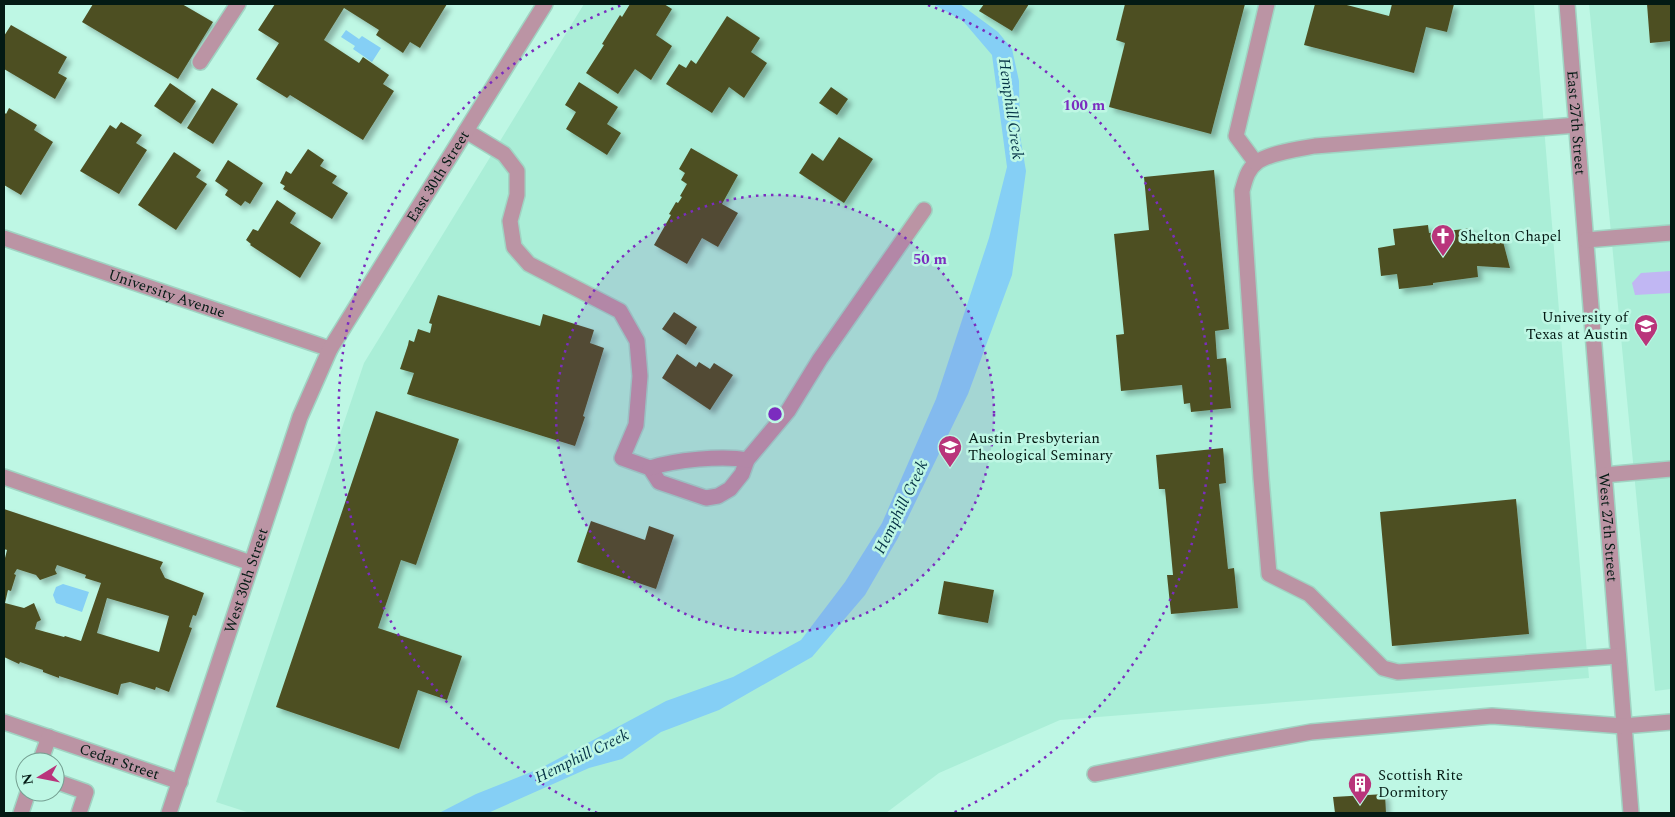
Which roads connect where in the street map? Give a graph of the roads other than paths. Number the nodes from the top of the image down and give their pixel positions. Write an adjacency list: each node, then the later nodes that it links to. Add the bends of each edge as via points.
1 (238, 4): 6 (street)
2 (545, 4): 8 (street, East 30th Street)
3 (1267, 4): 9 (street, via 1236,136)
4 (1567, 4): 5 (street); 7 (street, East 27th Street)
5 (1572, 4)
6 (200, 62)
7 (1577, 125): 9 (street, via 1315,146 1281,152); 13 (street, East 27th Street)
8 (466, 131): 14 (street, East 30th Street); 16 (street, via 504,154 517,171 517,195 510,221 514,247 529,264 620,311 637,341 640,376 636,425 622,458)
9 (1256, 163): 21 (street, via 1246,176 1242,191 1269,574 1309,594 1383,668 1398,672)
10 (924, 210): 15 (street, via 820,359 788,411)
11 (1671, 233): 13 (street)
12 (4, 238): 14 (street, University Avenue)
13 (1586, 240): 18 (street, West 27th Street)
14 (330, 349): 20 (street, West 30th Street, via 300,417)
15 (747, 460): 16 (street, via 666,462); 16 (street, via 742,474 730,489 706,498 659,482)
16 (650, 468)
17 (1671, 469): 18 (street)
18 (1604, 475): 21 (street, West 27th Street)
19 (4, 477): 20 (street)
20 (251, 563): 28 (street, West 30th Street)
21 (1618, 656): 24 (street, West 27th Street)
22 (4, 722): 25 (street, Cedar Street)
23 (1671, 722): 24 (street)
24 (1623, 726): 27 (street, via 1492,716 1320,731); 32 (street, West 27th Street)
25 (49, 737): 26 (street); 28 (street, Cedar Street)
26 (44, 752)
27 (1095, 774)
28 (180, 782): 31 (street, West 30th Street)
29 (65, 785): 30 (street, via 86,792)
30 (79, 813)
31 (169, 813)
32 (1631, 813)

